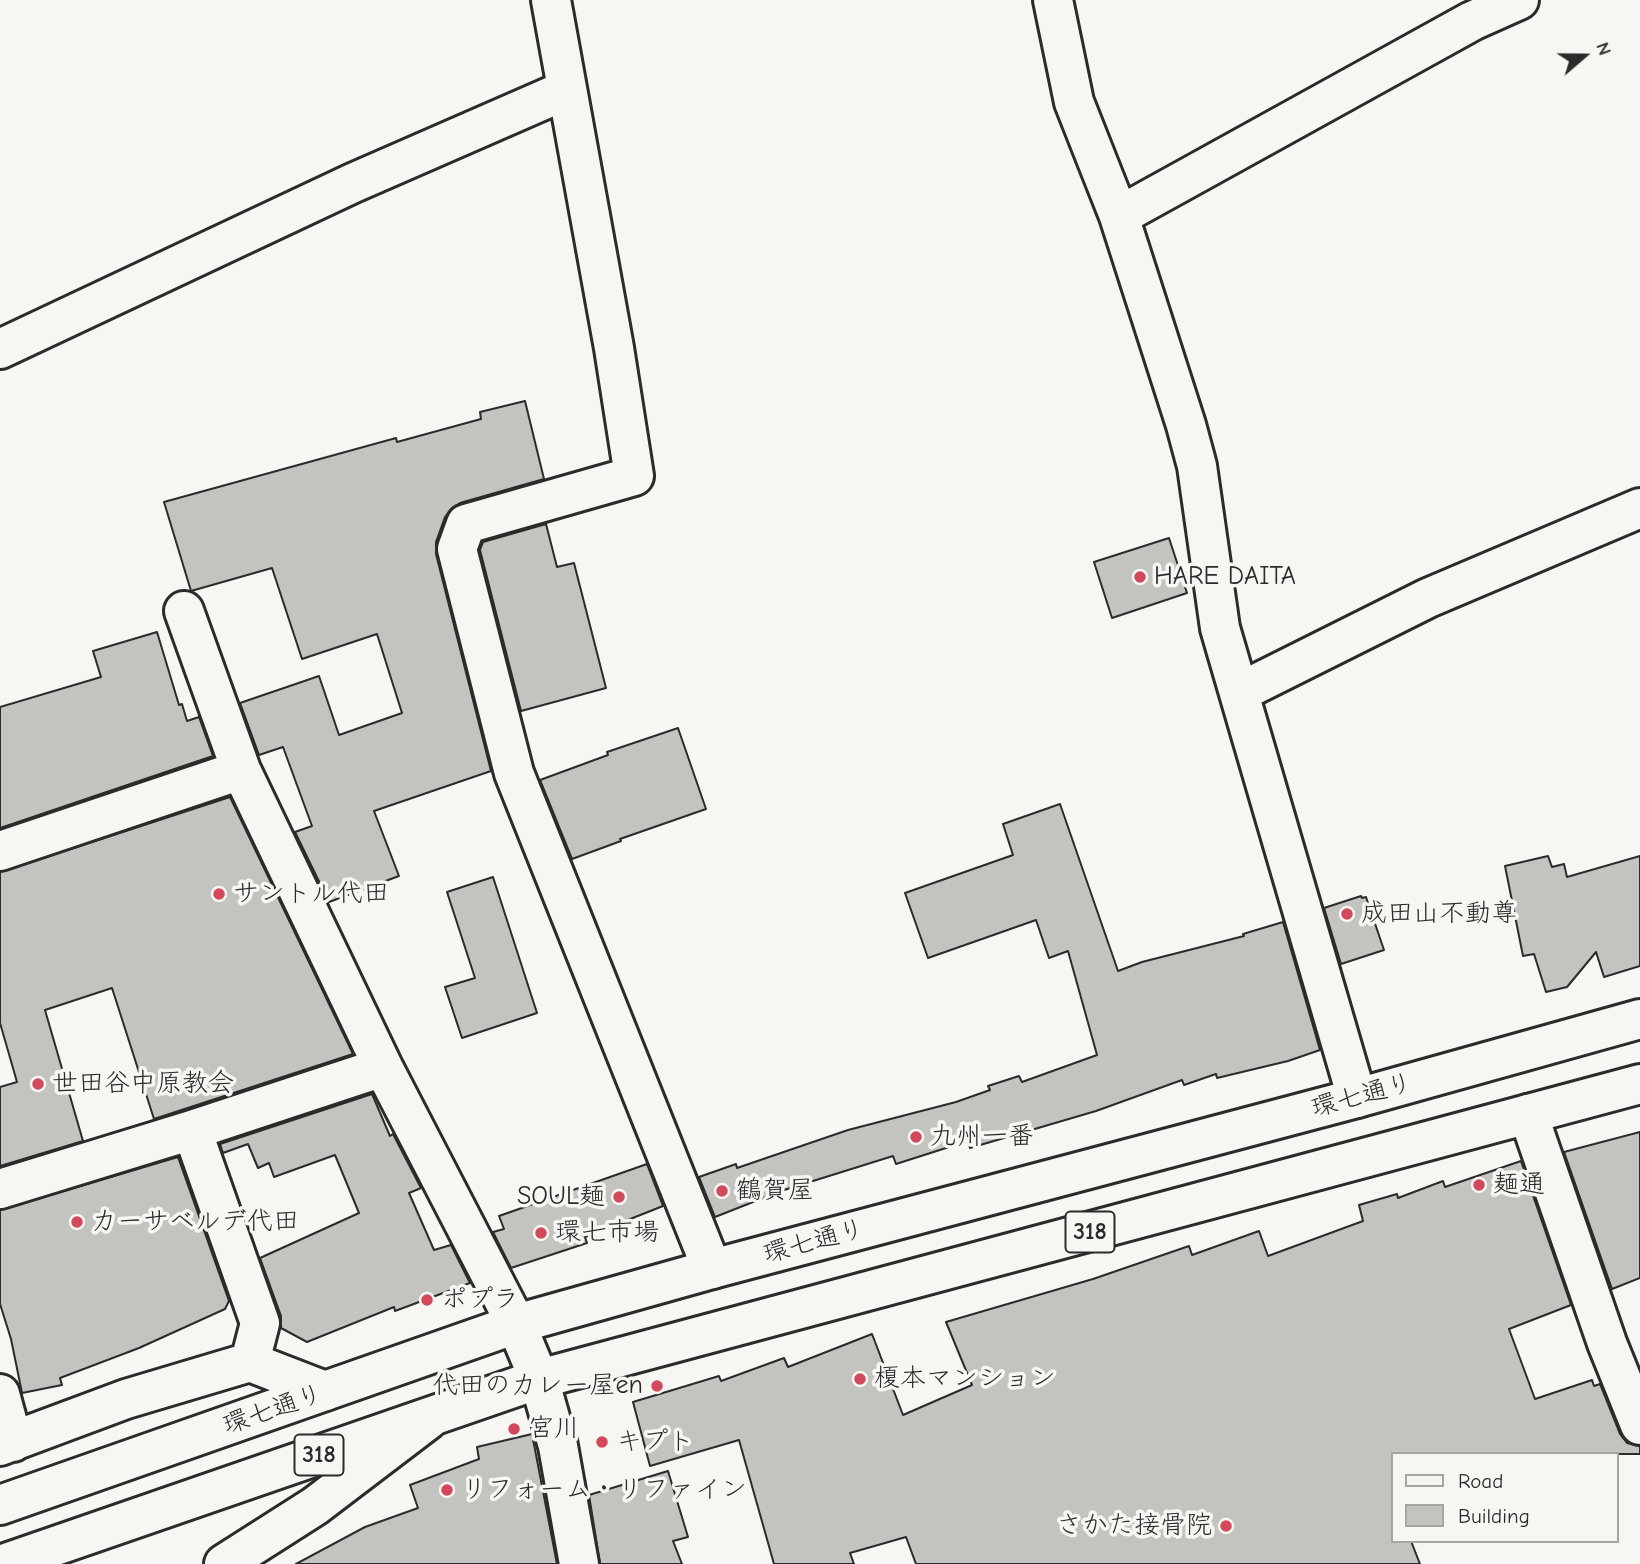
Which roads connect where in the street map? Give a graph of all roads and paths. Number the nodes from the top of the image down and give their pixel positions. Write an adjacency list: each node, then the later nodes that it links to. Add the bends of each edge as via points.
1 (551, 0): 5 (street)
2 (1053, 0): 6 (street, via 1074,102)
3 (1519, 0): 4 (street)
4 (1468, 11): 6 (street)
5 (566, 90): 7 (street, via 353,183); 20 (street, via 634,476 466,524 457,549 514,773)
6 (1119, 216): 10 (street, via 1196,466 1220,628)
7 (0, 349)
8 (1640, 508): 10 (street, via 1428,598)
9 (184, 611): 11 (street)
10 (1240, 692): 16 (street)
11 (241, 770): 12 (street); 14 (street)
12 (0, 851)
13 (1640, 1019): 16 (street, 環七通り / 318)
14 (383, 1067): 18 (street); 21 (street)
15 (1640, 1084): 17 (street, 318)
16 (1357, 1098): 20 (street, 環七通り / 318)
17 (1528, 1114): 23 (street, 318); 27 (street)
18 (192, 1130): 19 (street); 22 (street, via 260,1323)
19 (0, 1189)
20 (712, 1269): 21 (street, 環七通り / 318)
21 (516, 1324): 23 (street); 24 (street, 環七通り / 318)
22 (250, 1362): 24 (street); 28 (street, via 126,1399)
23 (539, 1379): 26 (street, 318); 32 (street, via 558,1446)
24 (325, 1391): 29 (street, 環七通り / 318)
25 (0, 1394): 28 (street)
26 (432, 1416): 30 (street, 318); 31 (street, via 315,1506)
27 (1640, 1425)
28 (7, 1444)
29 (0, 1505)
30 (3, 1564)
31 (224, 1564)
32 (579, 1564)

